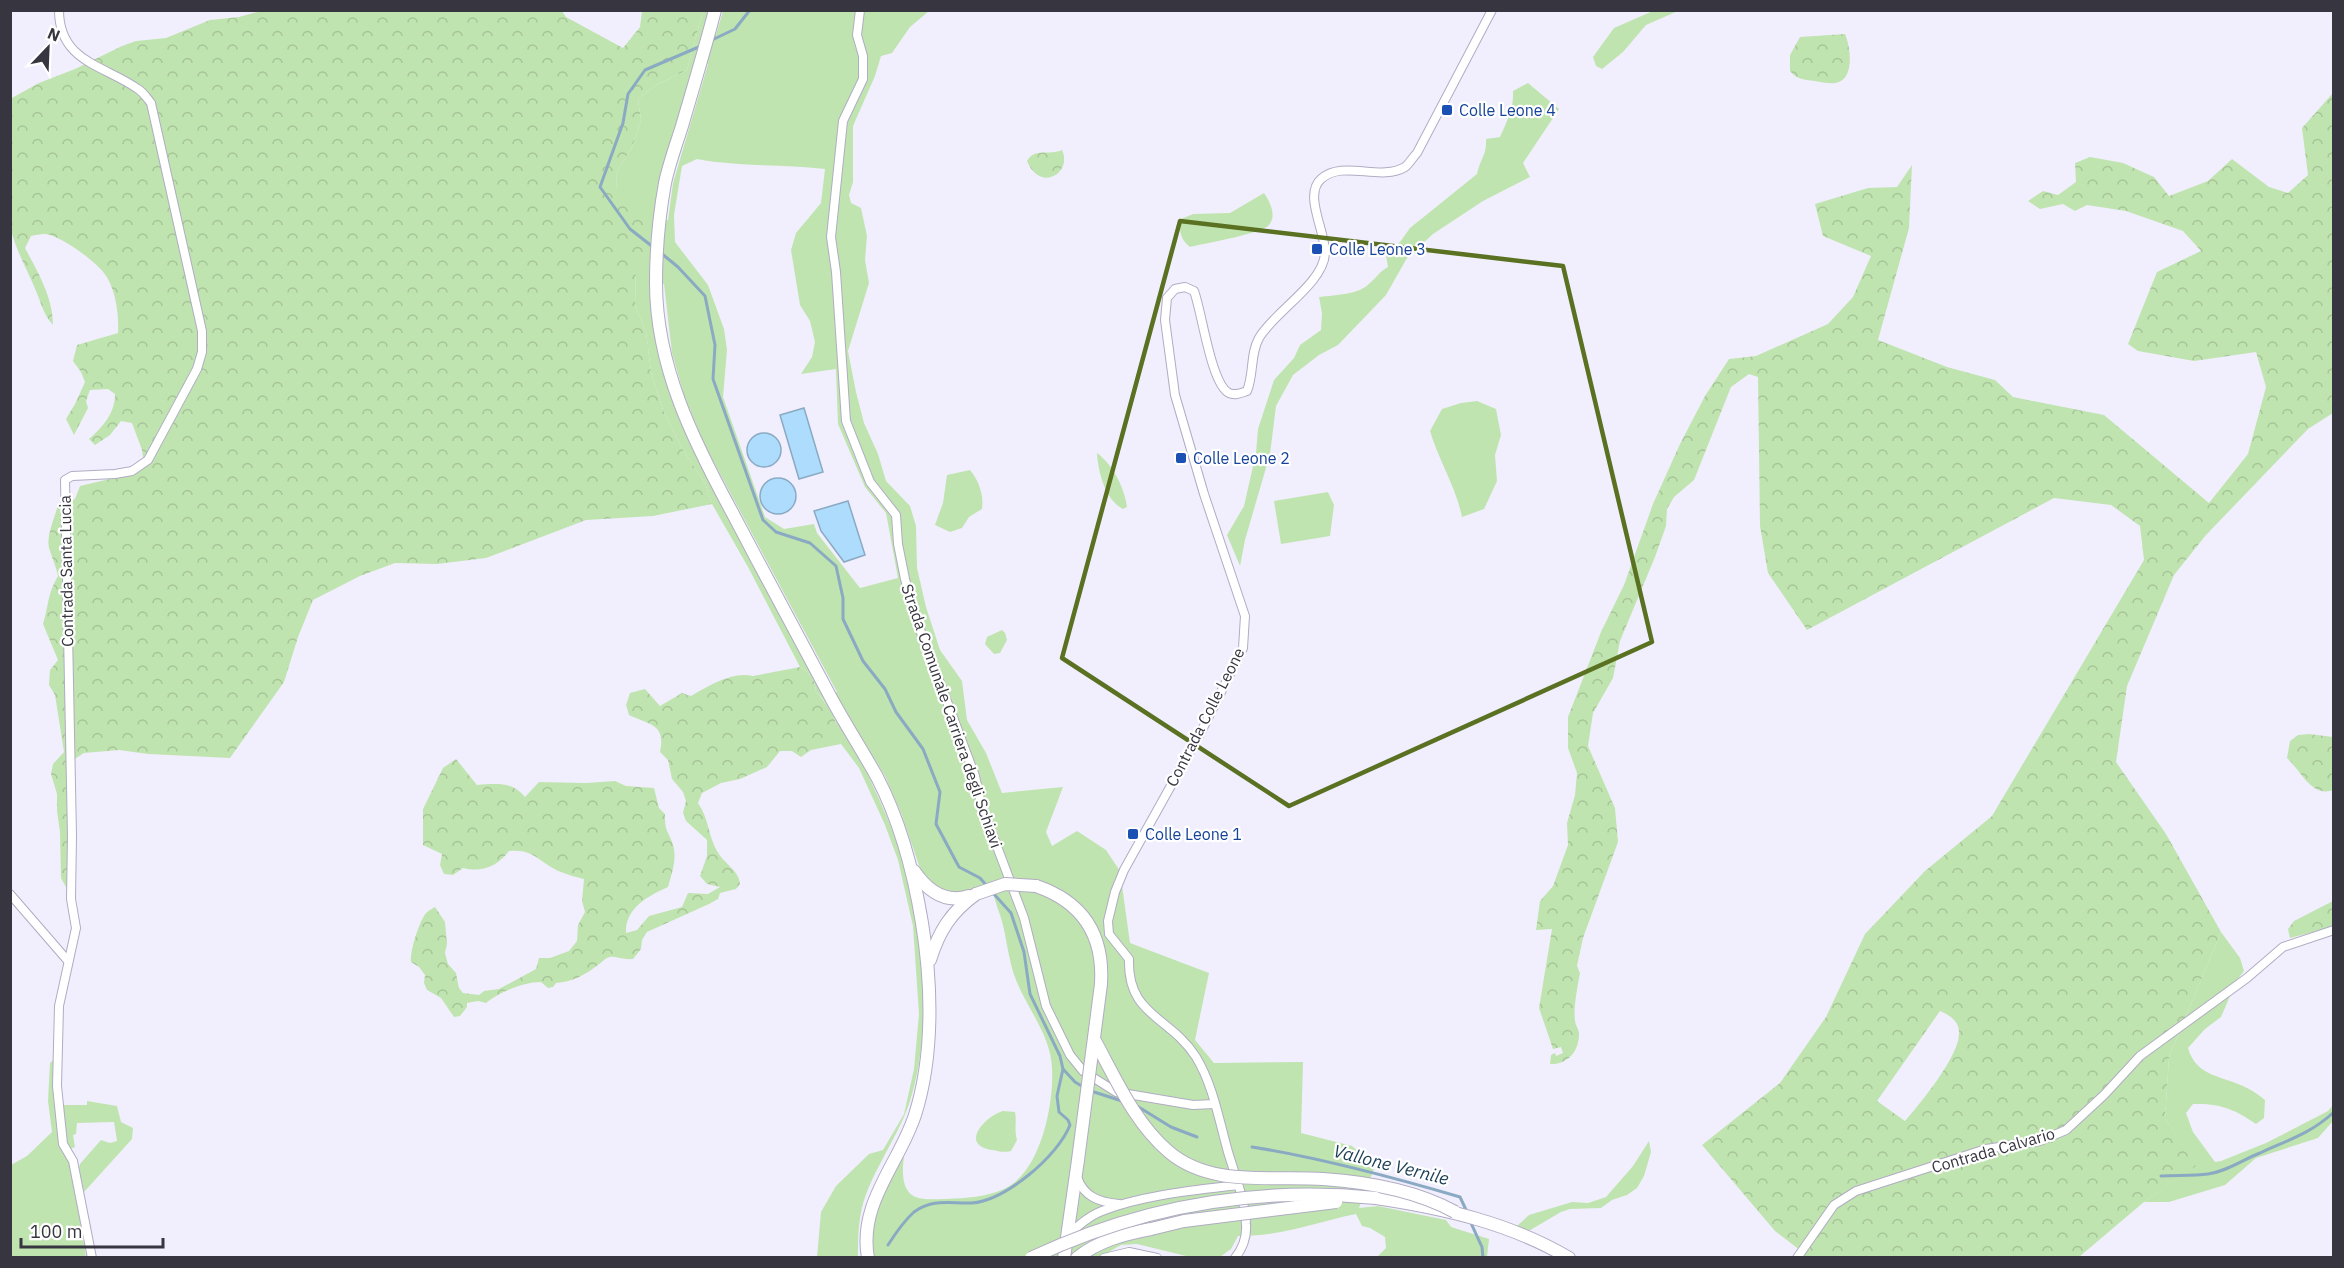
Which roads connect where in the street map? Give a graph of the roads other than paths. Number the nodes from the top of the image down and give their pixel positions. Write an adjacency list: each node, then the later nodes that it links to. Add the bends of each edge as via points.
1 (59, 10): 9 (street, Contrada Santa Lucia, via 59,25 67,45 79,56 140,90 151,103 202,331 197,369 148,460 132,471 72,476 65,480 71,899 76,928)
2 (715, 10): 5 (main road, via 666,181 660,219 656,284 665,354 697,448 878,779)
3 (860, 10): 12 (street, Strada Comunale Carriera degli Schiavi, via 857,35 863,56 863,79 843,121 831,237 846,421 870,482 896,515 905,579 919,627 1024,918 1046,1006 1070,1055 1083,1071 1116,1092 1193,1105)
4 (1492, 10): 12 (street, Contrada Colle Leone, via 1417,153 1406,166 1390,172 1329,173 1319,181 1313,194 1325,248 1321,268 1258,339 1247,391 1229,393 1220,385 1194,291 1185,287 1175,289 1167,298 1165,320 1175,395 1245,616 1243,648 1124,870 1108,921 1112,940 1129,959 1129,981 1134,994 1195,1055)
5 (909, 863): 7 (main road, via 933,892 958,900); 10 (main road)
6 (10, 894): 9 (street)
7 (976, 894): 10 (main road, via 960,905 940,930); 11 (main road, bridge, via 1005,884 1036,886 1065,900 1088,922 1100,952)
8 (2334, 930): 28 (street, Contrada Calvario, via 2283,947 2140,1056 2066,1130 2040,1141 1986,1149 1856,1191 1834,1205)
9 (68, 961): 19 (street, Contrada Santa Lucia, via 59,1006 58,1112 63,1144 73,1161)
10 (928, 966): 20 (main road, via 924,1076 906,1138 880,1185 869,1217)
11 (1095, 1039): 13 (main road, bridge); 17 (main road, bridge, via 1140,1120 1171,1153 1191,1166 1242,1178 1322,1179 1375,1185 1434,1200)
12 (1214, 1104): 14 (street, Contrada Colle Leone)
13 (1076, 1175): 16 (street, via 1092,1198); 18 (main road)
14 (1238, 1185): 16 (street); 26 (street, Contrada Colle Leone, via 1246,1231)
15 (1376, 1198): 17 (main road, bridge); 21 (main road, bridge, via 1295,1194 1201,1202 1109,1225); 23 (main road, bridge, via 1184,1221 1094,1245)
16 (1123, 1205): 18 (street, via 1100,1212)
17 (1455, 1212): 27 (main road, via 1518,1233)
18 (1068, 1235): 22 (main road)
19 (92, 1257)
20 (868, 1257)
21 (1031, 1257)
22 (1064, 1257)
23 (1077, 1257)
24 (1104, 1257): 25 (street, via 1129,1252)
25 (1157, 1257)
26 (1235, 1257)
27 (1569, 1257)
28 (1797, 1257)

